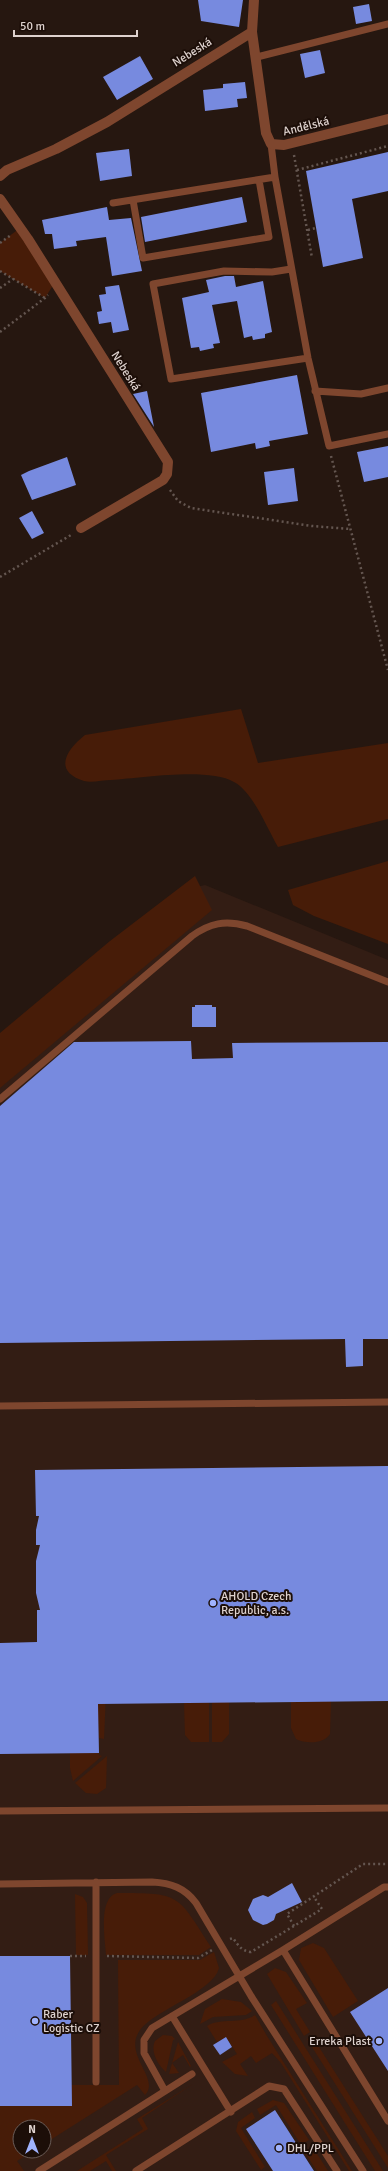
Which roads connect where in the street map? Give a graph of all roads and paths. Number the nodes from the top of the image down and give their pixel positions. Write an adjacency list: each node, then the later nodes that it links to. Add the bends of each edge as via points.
1 (254, 0): 3 (street, Andělská)
2 (388, 24): 4 (lane)
3 (252, 32): 4 (street, Andělská); 12 (street, Nebeská, via 108,122 56,149 7,170)
4 (257, 57): 6 (street, Andělská, via 266,133)
5 (388, 119): 6 (street, Andělská, via 284,145)
6 (271, 144): 13 (lane)
7 (388, 146): 8 (path)
8 (379, 149): 10 (path); 11 (path)
9 (294, 152): 11 (path)
10 (380, 154)
11 (298, 170): 19 (path)
12 (0, 176)
13 (275, 177): 14 (lane); 21 (lane)
14 (259, 180): 16 (lane); 16 (lane, via 269,236 143,258)
15 (0, 199): 24 (street, Nebeská)
16 (133, 200): 17 (lane)
17 (113, 203)
18 (316, 228): 19 (path)
19 (308, 230): 20 (path)
20 (312, 258)
21 (291, 269): 28 (lane); 28 (lane, via 272,272 224,271 153,284 171,379)
22 (0, 271): 23 (path)
23 (13, 279): 25 (path); 26 (path)
24 (55, 282): 26 (path); 33 (street, Nebeská, via 168,462 167,474)
25 (0, 288)
26 (45, 298): 27 (path)
27 (0, 332)
28 (308, 358): 30 (lane)
29 (388, 388): 30 (lane, via 361,394)
30 (315, 391): 32 (lane)
31 (388, 434): 32 (lane)
32 (328, 446): 35 (path)
33 (163, 480): 34 (street); 35 (path, via 178,501 191,508 312,526)
34 (82, 528): 36 (path)
35 (350, 529): 37 (path)
36 (0, 577)
37 (382, 651): 38 (path); 39 (path)
38 (388, 653)
39 (388, 670)
40 (388, 982): 41 (lane, via 247,926 229,922 209,925 192,936)
41 (0, 1098)
42 (388, 1402): 43 (lane)
43 (0, 1406)
44 (388, 1808): 45 (lane)
45 (0, 1811)
46 (388, 1864): 50 (path, via 363,1864)
47 (96, 1882): 48 (lane); 52 (lane, via 152,1882 182,1889 196,1903); 55 (lane)
48 (0, 1884)
49 (388, 1887): 53 (lane, via 384,1887)
50 (314, 1897): 51 (path, via 287,1914); 51 (path, via 322,1909)
51 (294, 1926): 52 (path, via 251,1952 245,1952 233,1938)
52 (221, 1944): 55 (path, via 198,1958); 56 (lane)
53 (282, 1950): 56 (lane); 62 (lane)
54 (70, 1956): 55 (path)
55 (96, 1956): 59 (lane)
56 (240, 1976): 57 (lane); 66 (lane)
57 (172, 2016): 60 (lane, via 152,2028 144,2040 144,2053); 61 (lane)
58 (192, 2074): 60 (lane)
59 (96, 2082)
60 (165, 2091): 63 (lane)
61 (231, 2112): 64 (lane); 65 (lane, via 269,2086 284,2089)
62 (388, 2121)
63 (39, 2171)
64 (136, 2171)
65 (337, 2171)
66 (363, 2171)

